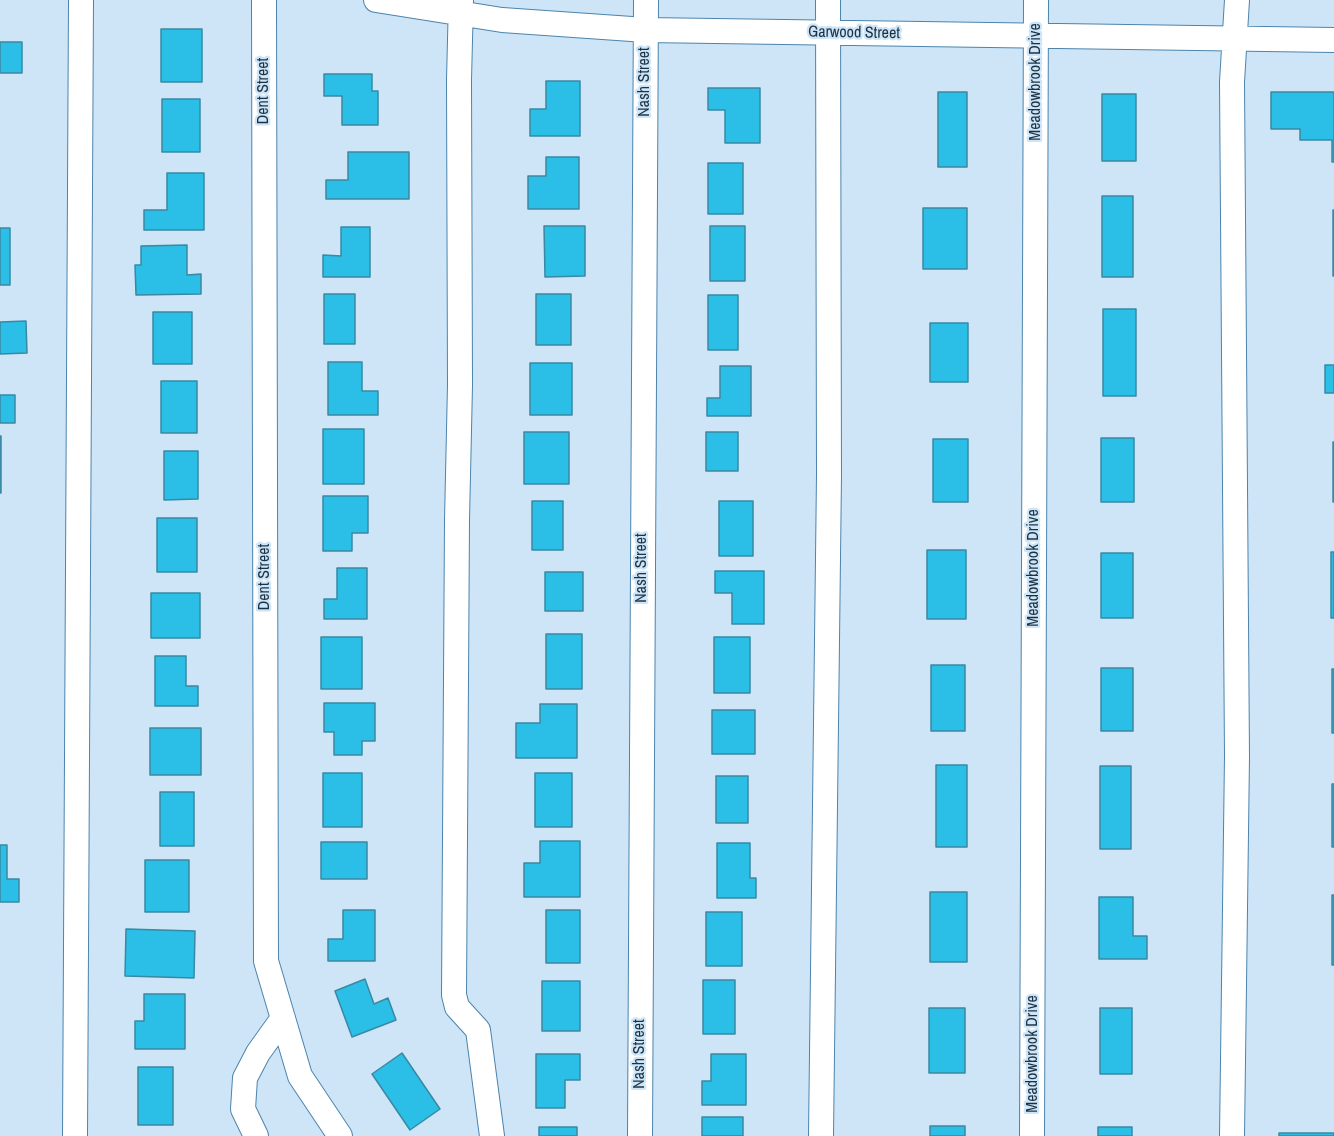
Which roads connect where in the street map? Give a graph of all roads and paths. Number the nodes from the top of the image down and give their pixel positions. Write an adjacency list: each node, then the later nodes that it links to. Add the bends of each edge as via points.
1 (81, 0): 15 (street)
2 (264, 0): 14 (street, Dent Street, via 266,961)
3 (376, 0): 8 (street, Garwood Street)
4 (646, 0): 9 (street, Nash Street)
5 (828, 0): 10 (street)
6 (1036, 0): 11 (street, Meadowbrook Drive)
7 (1237, 0): 12 (street)
8 (461, 7): 9 (street, Garwood Street, via 502,20); 18 (street, via 454,995 457,1007 478,1030)
9 (646, 30): 10 (street, Garwood Street); 19 (street, Nash Street)
10 (826, 32): 11 (street, Garwood Street); 20 (street, via 829,474)
11 (1036, 35): 12 (street, Garwood Street); 21 (street, Meadowbrook Drive)
12 (1234, 39): 13 (street, Garwood Street); 22 (street, via 1237,756)
13 (1334, 40)
14 (283, 1018): 16 (street, via 245,1078 243,1109); 17 (street, Dent Street, via 300,1076)
15 (75, 1136)
16 (256, 1136)
17 (340, 1136)
18 (492, 1136)
19 (640, 1136)
20 (820, 1136)
21 (1032, 1136)
22 (1232, 1136)

